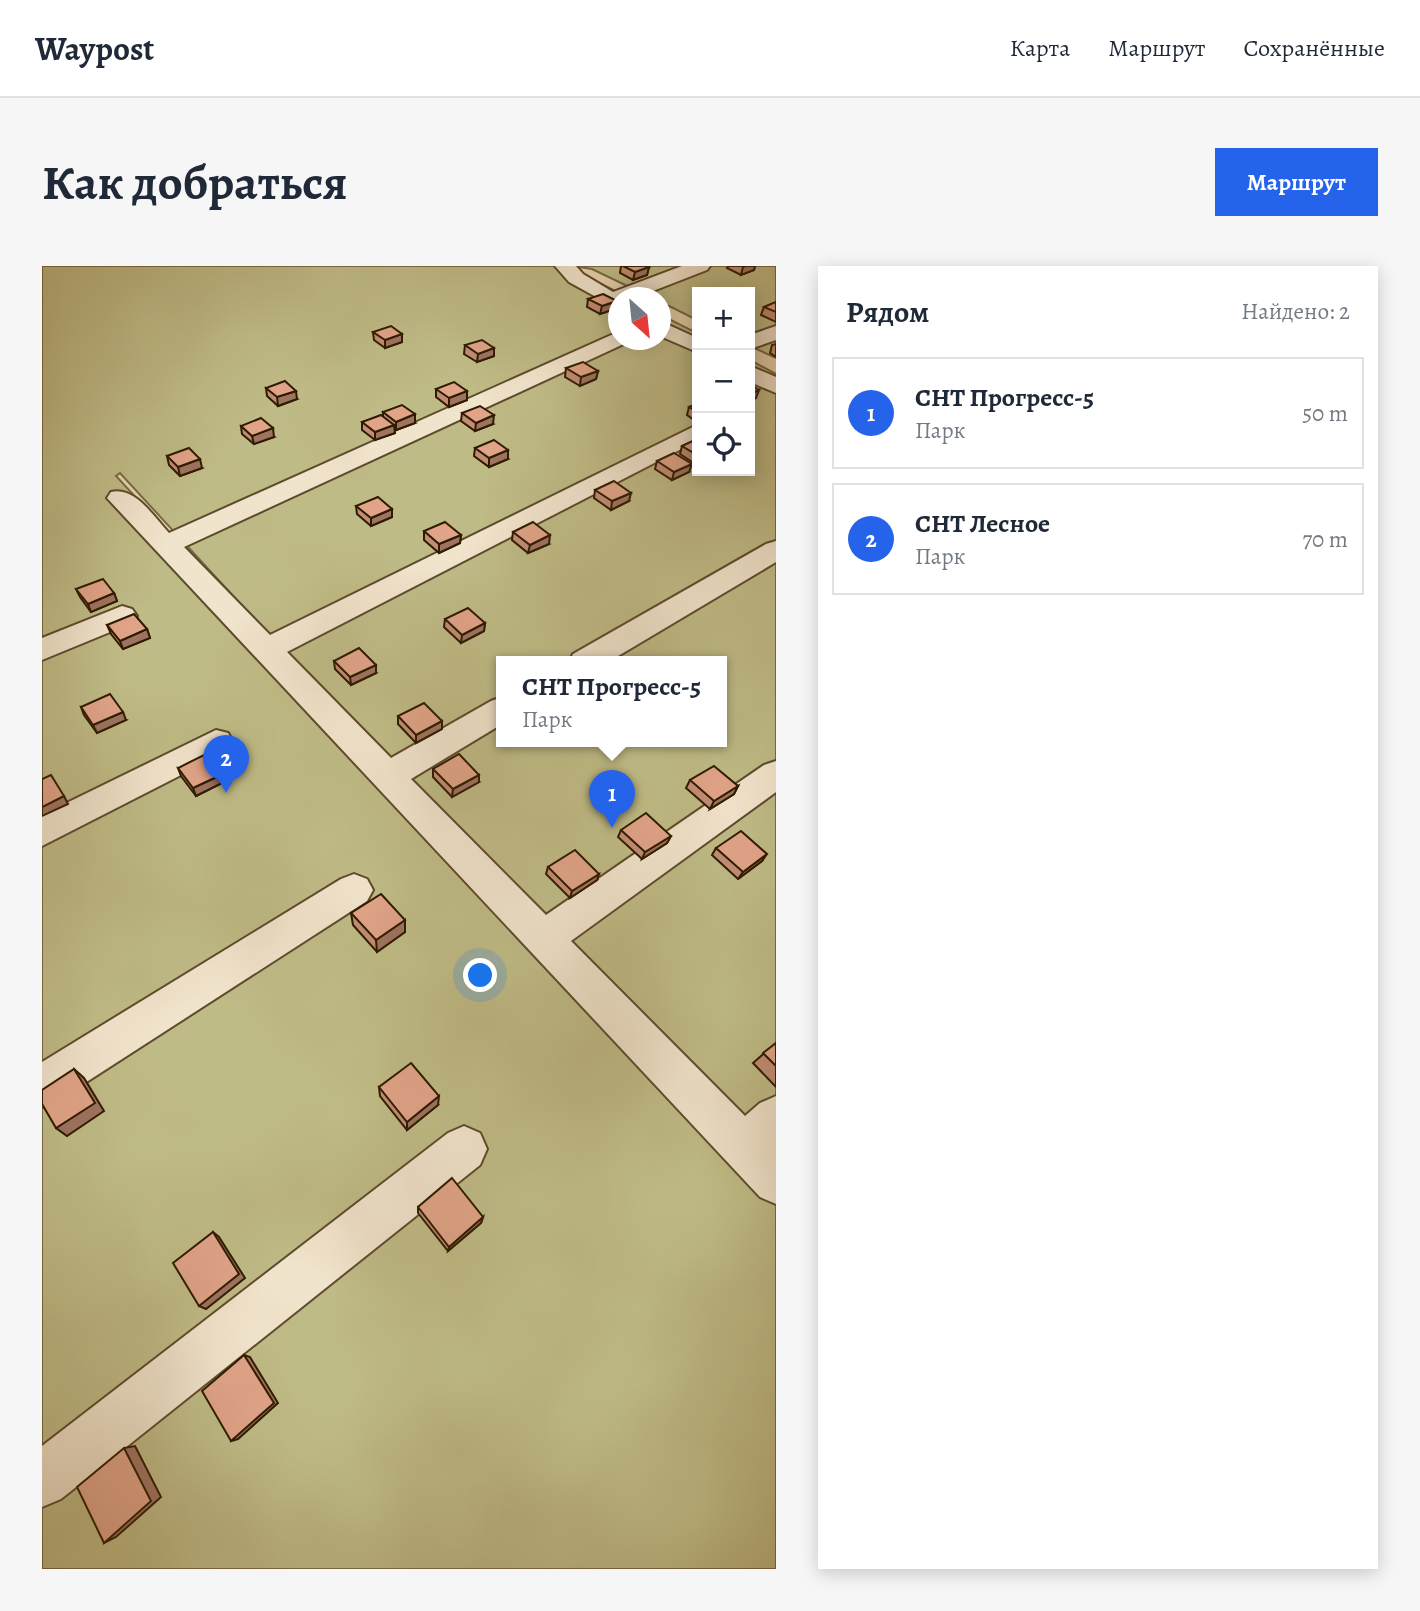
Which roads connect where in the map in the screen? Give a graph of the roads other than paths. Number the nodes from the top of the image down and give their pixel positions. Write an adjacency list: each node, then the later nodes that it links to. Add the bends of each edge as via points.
1 (565, 266): 4 (street)
2 (700, 266): 3 (street)
3 (649, 287)
4 (608, 297)
5 (776, 332): 7 (street)
6 (671, 333): 9 (street)
7 (755, 341)
8 (608, 343): 14 (street)
9 (692, 343)
10 (755, 378): 11 (street)
11 (770, 393)
12 (692, 435): 18 (street)
13 (120, 498): 14 (street)
14 (166, 545): 18 (street)
15 (776, 550): 19 (street)
16 (122, 616): 17 (street)
17 (42, 650)
18 (267, 650): 23 (street)
19 (594, 656)
20 (496, 712): 23 (street)
21 (216, 742): 24 (street)
22 (776, 774): 26 (street)
23 (387, 776): 26 (street)
24 (42, 832)
25 (354, 890): 27 (street)
26 (543, 939): 29 (street)
27 (42, 1086)
28 (776, 1118): 29 (street)
29 (744, 1147): 31 (street)
30 (464, 1149): 32 (street)
31 (776, 1181)
32 (42, 1480)

